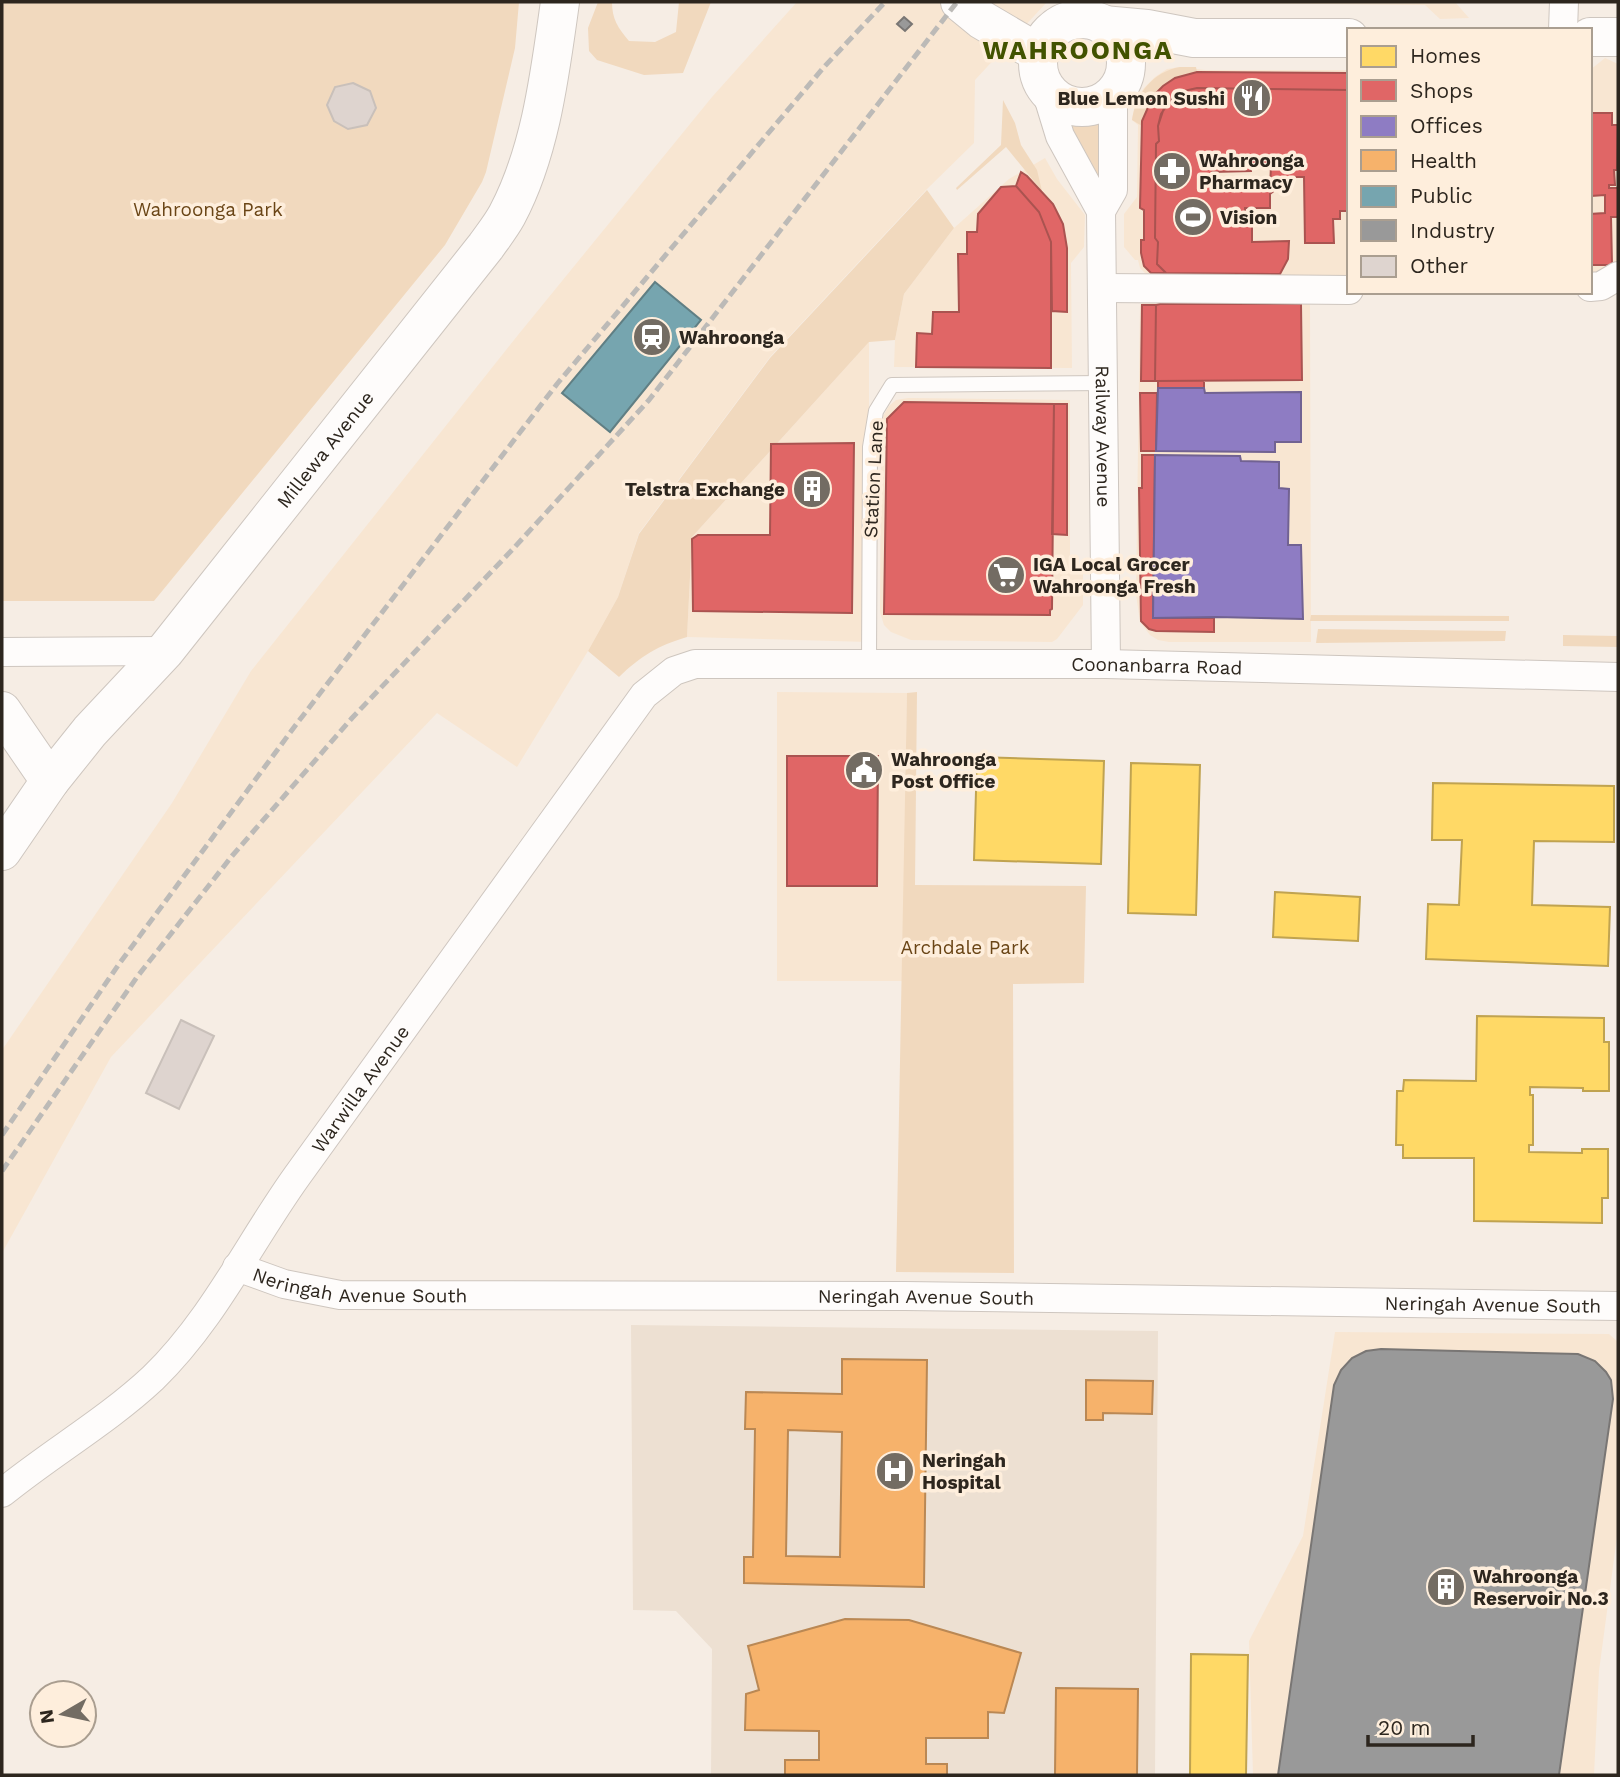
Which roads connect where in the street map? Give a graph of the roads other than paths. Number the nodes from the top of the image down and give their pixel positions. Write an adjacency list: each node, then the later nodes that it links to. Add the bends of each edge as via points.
1 (560, 2): 18 (street, Millewa Avenue, via 538,125 521,185 506,217)
2 (1564, 2): 5 (street)
3 (971, 11): 10 (street)
4 (1103, 25): 8 (street); 10 (street, via 1081,19 1059,26 1050,33); 11 (street, via 1120,41 1124,52 1126,63)
5 (1563, 28)
6 (1592, 37): 7 (street)
7 (1618, 37)
8 (1194, 38): 9 (street); 11 (street)
9 (1347, 38)
10 (1042, 70): 11 (street, via 1061,102 1083,107 1105,101); 12 (street, Railway Avenue, via 1060,136)
11 (1116, 89): 12 (street, Railway Avenue, via 1113,190)
12 (1101, 211): 15 (street, Railway Avenue)
13 (1618, 276): 14 (street)
14 (1592, 287)
15 (1103, 288): 16 (street); 17 (street, Railway Avenue)
16 (1347, 290)
17 (1105, 383): 21 (lane, Station Lane, via 892,386 876,411 870,447); 22 (street, Railway Avenue)
18 (165, 651): 19 (street); 25 (street, Millewa Avenue)
19 (2, 652)
20 (695, 664): 21 (street, Coonanbarra Road); 27 (street, Warwilla Avenue, via 674,671 644,695 276,1205)
21 (869, 664): 22 (street, Coonanbarra Road)
22 (1105, 664): 23 (street, Coonanbarra Road)
23 (1618, 677)
24 (2, 711): 25 (street)
25 (50, 781): 26 (street, Millewa Avenue)
26 (2, 851)
27 (237, 1267): 28 (street, Neringah Avenue South, via 284,1284 340,1295 905,1296); 29 (street, Warwilla Avenue, via 209,1314 153,1378)
28 (1618, 1306)
29 (2, 1493)

